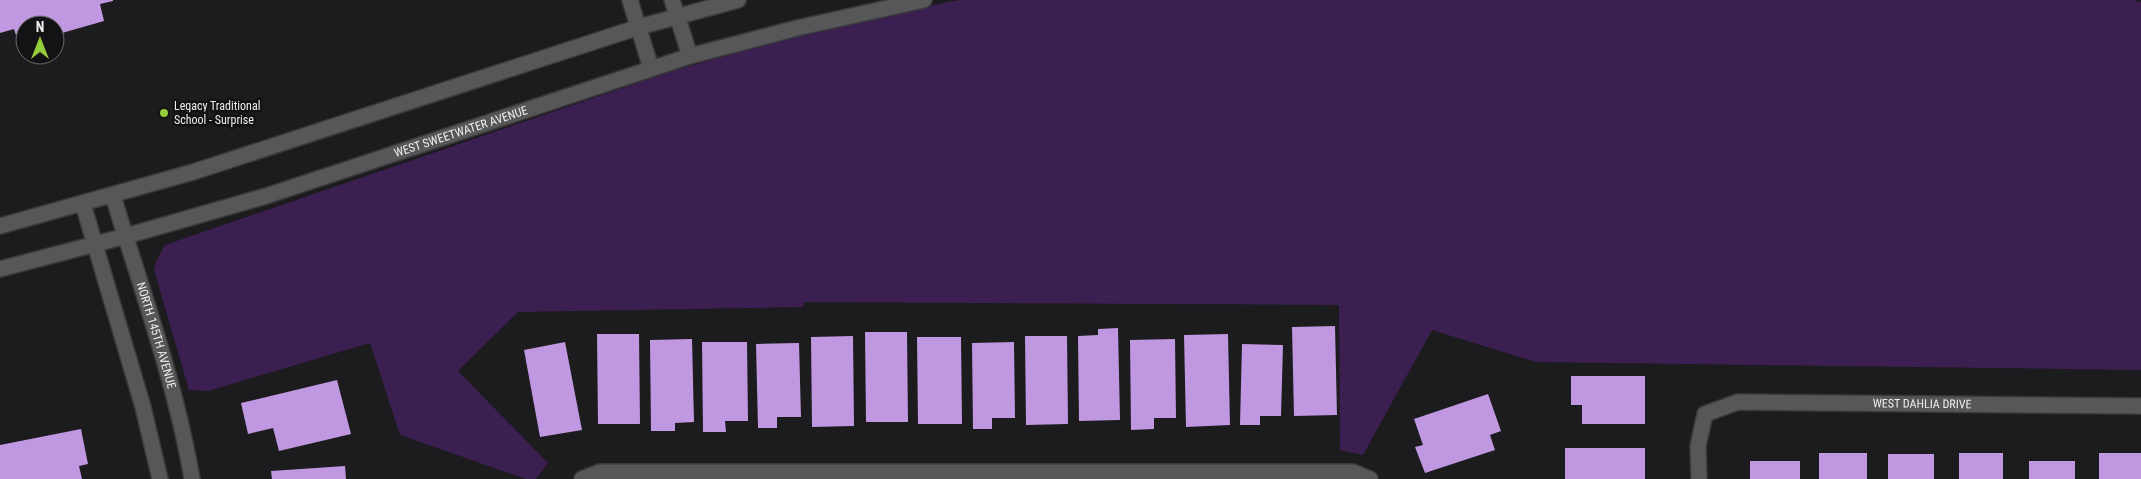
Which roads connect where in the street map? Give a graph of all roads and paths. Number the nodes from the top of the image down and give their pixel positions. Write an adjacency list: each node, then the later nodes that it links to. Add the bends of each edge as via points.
1 (630, 0): 6 (street)
2 (672, 0): 5 (street)
3 (738, 0): 5 (street)
4 (924, 0): 7 (street, WEST SWEETWATER AVENUE)
5 (678, 16): 6 (street); 7 (street)
6 (640, 28): 8 (street); 9 (street)
7 (690, 56): 8 (street, WEST SWEETWATER AVENUE)
8 (651, 68): 12 (street, WEST SWEETWATER AVENUE, via 266,196)
9 (113, 196): 10 (street); 12 (street, NORTH 145TH AVENUE)
10 (83, 204): 11 (street); 13 (street)
11 (0, 226)
12 (126, 236): 13 (street, WEST SWEETWATER AVENUE); 17 (street, NORTH 145TH AVENUE, via 170,385)
13 (95, 244): 14 (street, WEST SWEETWATER AVENUE); 16 (street, via 143,407)
14 (0, 269)
15 (2141, 406): 20 (street, WEST DAHLIA DRIVE, via 1738,402 1705,414 1698,446)
16 (160, 479)
17 (192, 479)
18 (582, 479): 19 (street, via 600,472 1352,472)
19 (1370, 479)
20 (1698, 479)

